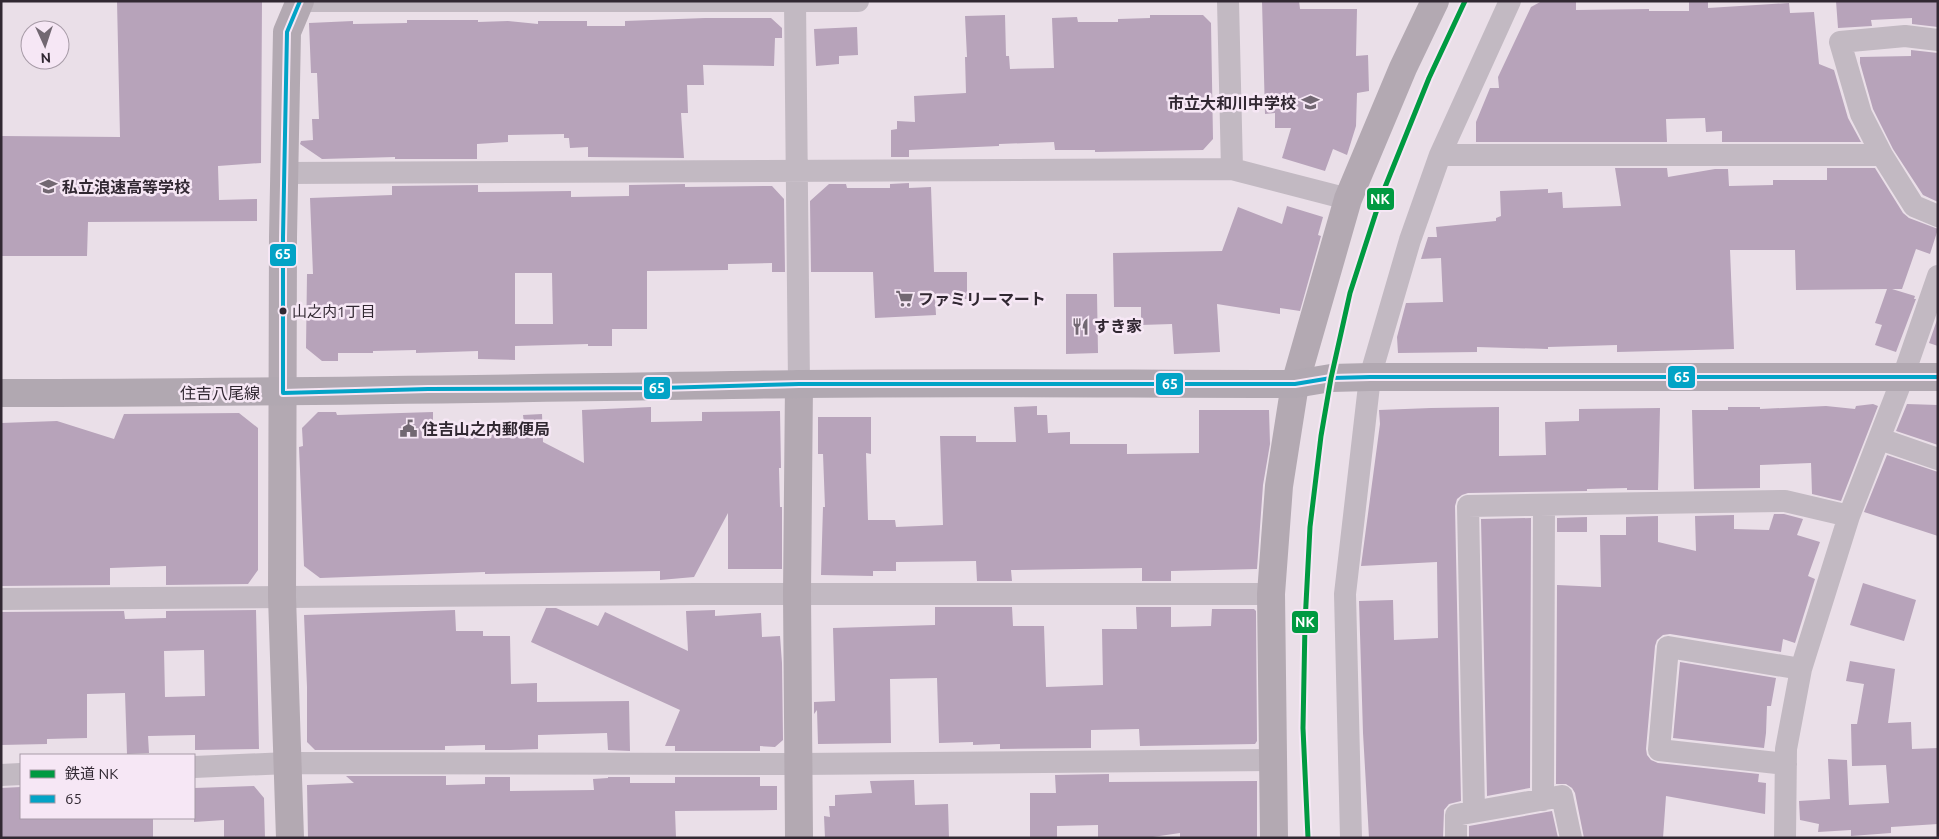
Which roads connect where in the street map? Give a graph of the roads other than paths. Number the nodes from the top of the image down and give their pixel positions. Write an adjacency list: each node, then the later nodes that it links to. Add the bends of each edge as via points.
1 (300, 1): 6 (street); 12 (street, via 287,32)
2 (858, 1): 6 (street)
3 (1228, 1): 10 (street)
4 (1435, 1): 13 (street)
5 (1510, 1): 8 (street)
6 (794, 2): 11 (street)
7 (1938, 40): 9 (street, via 1905,36 1840,42 1861,114)
8 (1440, 155): 9 (street); 16 (street, via 1410,240)
9 (1882, 155): 14 (street, via 1914,206)
10 (1232, 169): 11 (street); 13 (street)
11 (796, 172): 12 (street); 19 (street)
12 (284, 173): 22 (street)
13 (1348, 199): 20 (street)
14 (1938, 216)
15 (1938, 276): 17 (street)
16 (1370, 377): 17 (main road, 住吉八尾線); 20 (main road, 住吉八尾線, via 1331,378); 44 (street, via 1345,594)
17 (1903, 377): 18 (main road, 住吉八尾線); 23 (street)
18 (1938, 377)
19 (799, 384): 20 (main road, 住吉八尾線); 22 (main road, 住吉八尾線); 27 (street)
20 (1295, 384): 28 (street, via 1279,486)
21 (1, 393): 22 (main road, 住吉八尾線)
22 (283, 393): 29 (street)
23 (1880, 439): 24 (street); 26 (street)
24 (1938, 459)
25 (1544, 505): 26 (street, via 1785,500); 39 (street); 40 (street, via 1468,506)
26 (1849, 516): 31 (street)
27 (797, 594): 28 (street); 29 (street); 34 (street)
28 (1271, 594): 32 (street)
29 (282, 597): 30 (street); 33 (street)
30 (1, 600)
31 (1801, 669): 35 (street); 35 (street, via 1668,647 1659,750)
32 (1272, 760): 34 (street); 43 (street)
33 (288, 763): 34 (street); 36 (street); 41 (street)
34 (798, 764): 42 (street)
35 (1786, 764): 47 (street)
36 (195, 767)
37 (20, 774): 38 (street)
38 (1, 775)
39 (1544, 800): 40 (street); 46 (street, via 1562,796)
40 (1474, 811): 45 (street, via 1456,815)
41 (290, 838)
42 (799, 838)
43 (1274, 838)
44 (1351, 838)
45 (1456, 838)
46 (1571, 838)
47 (1785, 838)

